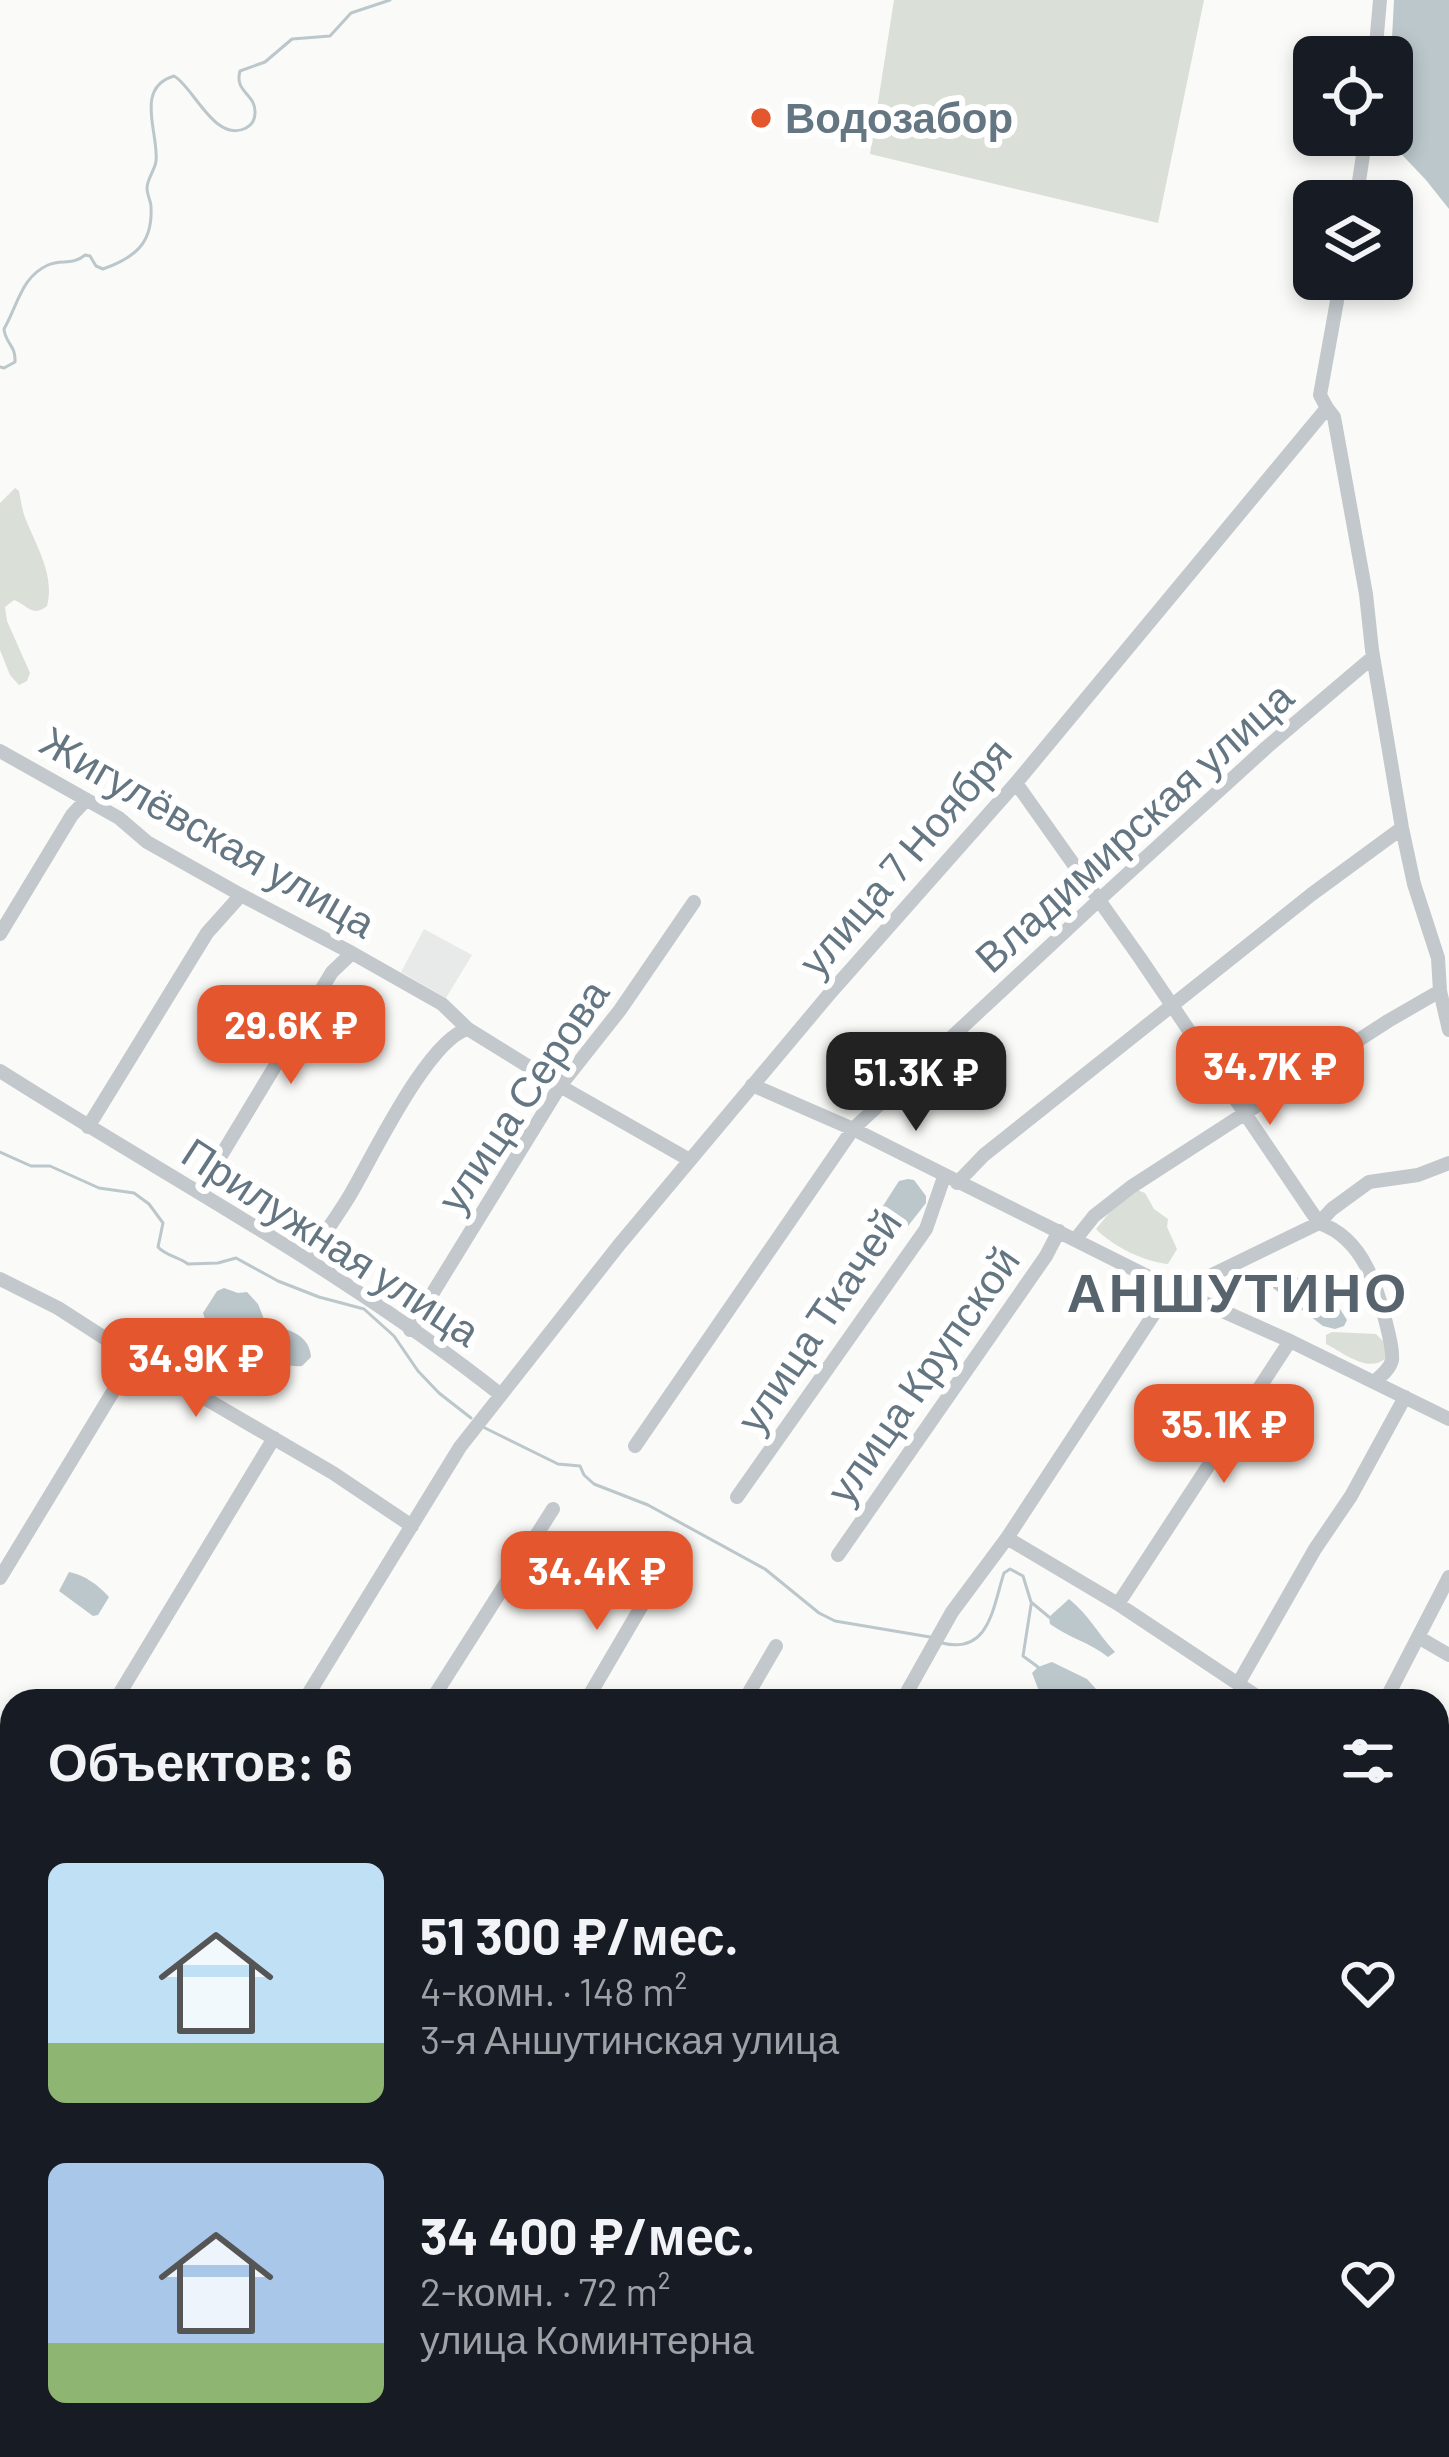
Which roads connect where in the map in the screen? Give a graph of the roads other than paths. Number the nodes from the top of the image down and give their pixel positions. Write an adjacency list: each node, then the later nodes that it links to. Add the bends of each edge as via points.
1 (1380, 0): 2 (street)
2 (1377, 36)
3 (1337, 300): 4 (street, via 1320,395)
4 (1327, 408): 5 (street); 7 (street, улица 7 Ноября)
5 (1373, 657): 9 (street); 11 (street, Владимирская улица)
6 (0, 751): 8 (street, Жигулёвская улица)
7 (1016, 783): 11 (street); 20 (street, улица 7 Ноября)
8 (85, 801): 10 (street, Жигулёвская улица); 13 (street)
9 (1402, 828): 15 (street); 16 (street, улица Ткачей)
10 (241, 896): 14 (street, Жигулёвская улица); 23 (street, via 207,933)
11 (1100, 899): 16 (street); 24 (street, Владимирская улица)
12 (694, 902): 21 (street, улица Серова)
13 (0, 934)
14 (352, 953): 17 (street, Жигулёвская улица, via 442,1004); 28 (street, via 336,966)
15 (1440, 991): 18 (street); 22 (street, улица Крупской)
16 (1173, 1006): 22 (street); 27 (street, улица Ткачей)
17 (468, 1028): 21 (street, Жигулёвская улица); 32 (street, via 441,1046)
18 (1449, 1030)
19 (0, 1071): 23 (street, Прилужная улица)
20 (752, 1085): 24 (street); 25 (street, улица 7 Ноября)
21 (560, 1086): 25 (street, Жигулёвская улица); 35 (street, улица Серова)
22 (1246, 1114): 29 (street); 31 (street, улица Крупской, via 1117,1197)
23 (88, 1127): 28 (street, Прилужная улица)
24 (853, 1130): 27 (street); 43 (street, Владимирская улица)
25 (688, 1159): 39 (street, улица 7 Ноября)
26 (1449, 1163): 29 (street, via 1370,1181)
27 (951, 1180): 30 (street); 44 (street, улица Ткачей, via 926,1229)
28 (199, 1192): 32 (street, Прилужная улица)
29 (1319, 1223): 34 (street); 38 (street, via 1346,1238 1381,1299 1392,1360)
30 (1059, 1232): 31 (street); 48 (street, улица Крупской)
31 (1075, 1240): 34 (street)
32 (309, 1258): 35 (street, Прилужная улица)
33 (0, 1280): 37 (street)
34 (1175, 1289): 36 (street); 47 (street)
35 (410, 1330): 39 (street, Прилужная улица)
36 (1290, 1341): 38 (street); 52 (street)
37 (134, 1358): 42 (street); 50 (street)
38 (1374, 1382): 40 (street)
39 (501, 1395): 46 (street, улица 7 Ноября)
40 (1405, 1397): 41 (street); 56 (street)
41 (1449, 1419)
42 (274, 1438): 46 (street); 57 (street)
43 (635, 1446)
44 (737, 1497)
45 (553, 1509): 59 (street)
46 (412, 1526): 58 (street, улица 7 Ноября)
47 (1007, 1538): 52 (street); 62 (street)
48 (838, 1555)
49 (1449, 1577): 53 (street)
50 (0, 1578)
51 (651, 1590): 60 (street)
52 (1118, 1604): 56 (street)
53 (1418, 1637): 55 (street); 64 (street)
54 (776, 1646): 61 (street)
55 (1449, 1655)
56 (1238, 1684): 63 (street)
57 (122, 1689)
58 (311, 1689)
59 (439, 1689)
60 (593, 1689)
61 (751, 1689)
62 (909, 1689)
63 (1246, 1689)
64 (1391, 1689)

